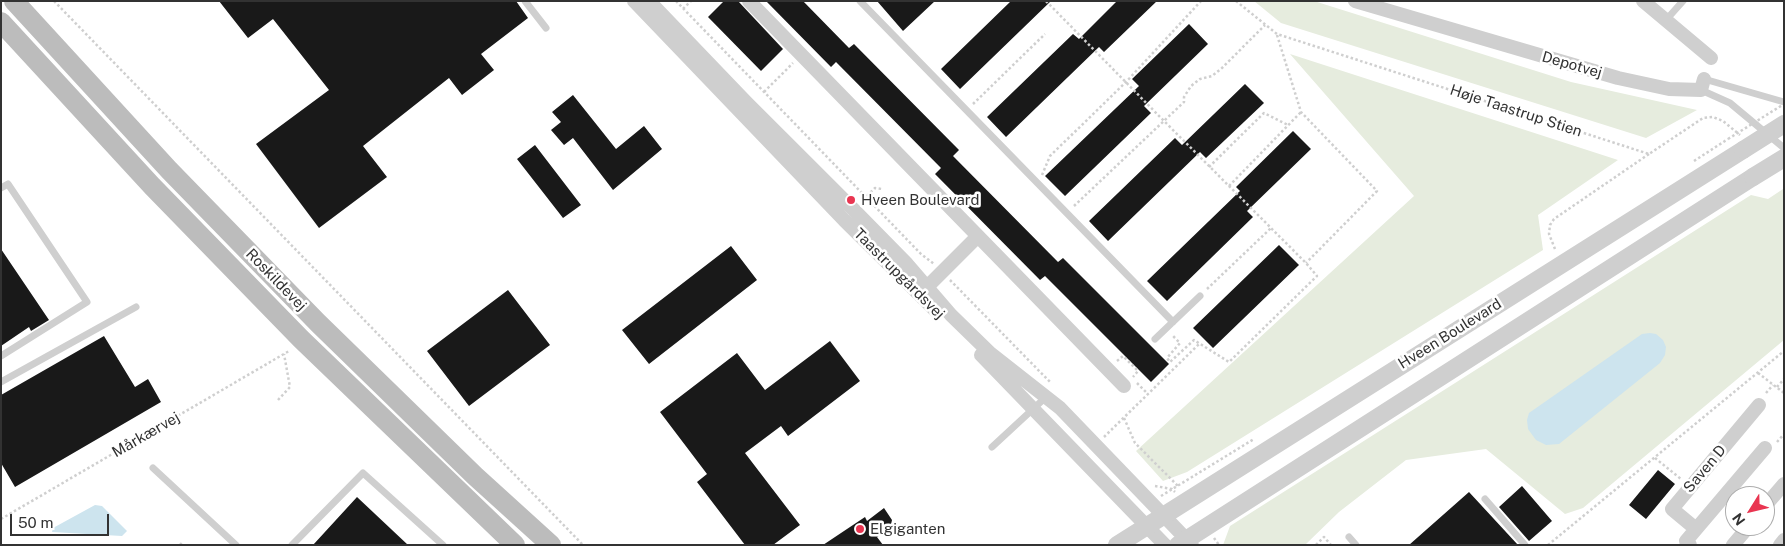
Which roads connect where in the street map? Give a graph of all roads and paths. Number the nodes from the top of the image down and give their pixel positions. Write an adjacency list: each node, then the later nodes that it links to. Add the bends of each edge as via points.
1 (14, 1): 99 (main road, Roskildevej, via 169,170 318,323)
2 (54, 1): 100 (path)
3 (525, 1): 20 (lane)
4 (634, 1): 74 (street, Taastrupgårdsvej, via 850,226)
5 (649, 1): 45 (street, Taastrupgårdsvej)
6 (676, 1): 16 (path)
7 (691, 1): 16 (path)
8 (749, 1): 23 (street)
9 (860, 1): 29 (lane)
10 (1046, 1): 25 (path)
11 (1201, 1): 25 (path)
12 (1236, 1): 19 (path, Høje Taastrup Stien)
13 (1355, 1): 26 (street, Depotvej, via 1618,78 1669,89)
14 (1643, 1): 17 (street)
15 (1683, 1): 17 (lane)
16 (683, 9): 27 (path)
17 (1666, 20): 24 (street)
18 (1, 22): 98 (main road, Roskildevej, via 152,186 302,339)
19 (1264, 25): 22 (path, Høje Taastrup Stien); 31 (path, via 1222,68 1191,86 1184,102)
20 (546, 28)
21 (1045, 34): 29 (path)
22 (1277, 34): 30 (path); 37 (path, Høje Taastrup Stien)
23 (801, 54): 27 (path); 48 (street)
24 (1711, 58)
25 (1126, 82): 31 (path); 40 (path, via 1050,156)
26 (1703, 84): 28 (lane, Depotvej); 36 (lane)
27 (764, 92): 44 (path)
28 (1784, 103): 34 (path, bridge)
29 (966, 110): 40 (lane)
30 (1301, 112): 33 (path); 50 (path, via 1377,191)
31 (1164, 121): 39 (path); 46 (path)
32 (1784, 124): 35 (street, Hveen Boulevard, bridge)
33 (1288, 126): 39 (path, via 1264,113); 41 (path)
34 (1728, 139)
35 (1744, 145): 37 (path, via 1723,121 1713,117 1703,118); 88 (street, Hveen Boulevard)
36 (1784, 148)
37 (1649, 154): 49 (path, via 1554,219 1549,234)
38 (1784, 158): 94 (street, Hveen Boulevard, bridge)
39 (1209, 167): 41 (path)
40 (1037, 182): 46 (lane)
41 (1229, 186): 47 (path)
42 (1, 188): 62 (lane, via 8,184 88,302)
43 (882, 189): 44 (path, via 875,188)
44 (866, 197): 45 (path); 51 (path)
45 (853, 209): 52 (street, Taastrupgårdsvej)
46 (1068, 212): 55 (lane)
47 (1271, 228): 50 (path); 53 (path)
48 (978, 236): 51 (street, Taastrupgårdsvej); 67 (street)
49 (1555, 249)
50 (1306, 263): 58 (path, via 1317,276 1229,362)
51 (942, 272): 52 (street, Taastrupgårdsvej); 69 (path, via 1050,381)
52 (927, 287): 69 (street, Taastrupgårdsvej, via 990,353)
53 (1200, 296): 55 (lane)
54 (136, 307): 66 (lane)
55 (1172, 322): 56 (lane)
56 (1166, 328): 57 (lane); 58 (path, via 1180,343 1167,358 1170,362 1194,340)
57 (1155, 339)
58 (1200, 343): 71 (path)
59 (290, 350): 61 (path, Mårkærvej)
60 (1784, 351): 64 (path)
61 (284, 354): 72 (path, via 290,387); 89 (path, Mårkærvej)
62 (1, 356)
63 (1113, 357): 71 (path, via 1118,362 1122,356 1137,370 1133,378)
64 (1758, 373): 68 (path); 79 (path)
65 (1784, 379): 68 (path)
66 (1, 382)
67 (1124, 386)
68 (1776, 387): 70 (path)
69 (1050, 392): 74 (lane); 76 (street, Taastrupgårdsvej, via 1060,408)
70 (1784, 393)
71 (1148, 394): 75 (path)
72 (278, 400)
73 (1759, 405): 84 (street, Saven D)
74 (1033, 409): 77 (lane); 90 (street, Taastrupgårdsvej)
75 (1124, 418): 76 (path); 83 (path, via 1135,443)
76 (1096, 445): 88 (street, Taastrupgårdsvej)
77 (992, 447)
78 (1765, 448): 91 (street)
79 (1655, 458): 84 (path); 107 (path)
80 (153, 468): 95 (lane)
81 (1784, 484): 86 (street)
82 (1152, 486): 85 (path)
83 (1178, 486)
84 (1690, 487): 91 (street, Saven D, via 1672,509)
85 (1172, 489)
86 (1775, 494)
87 (1485, 499): 106 (lane)
88 (1164, 515): 90 (street, Hveen Boulevard); 94 (street, Taastrupgårdsvej)
89 (1, 519)
90 (1147, 526): 101 (street, Hveen Boulevard); 102 (street, Taastrupgårdsvej)
91 (1696, 529): 108 (street, via 1686,541)
92 (1349, 537): 105 (lane)
93 (1784, 540): 109 (street)
94 (1186, 543)
95 (236, 545)
96 (292, 545): 97 (lane, via 363,473)
97 (442, 545)
98 (515, 545)
99 (551, 545)
100 (583, 545)
101 (1117, 545)
102 (1165, 545)
103 (1316, 545): 104 (path, via 1324,537)
104 (1331, 545)
105 (1356, 545)
106 (1525, 545)
107 (1548, 545)
108 (1690, 545)
109 (1780, 545)

